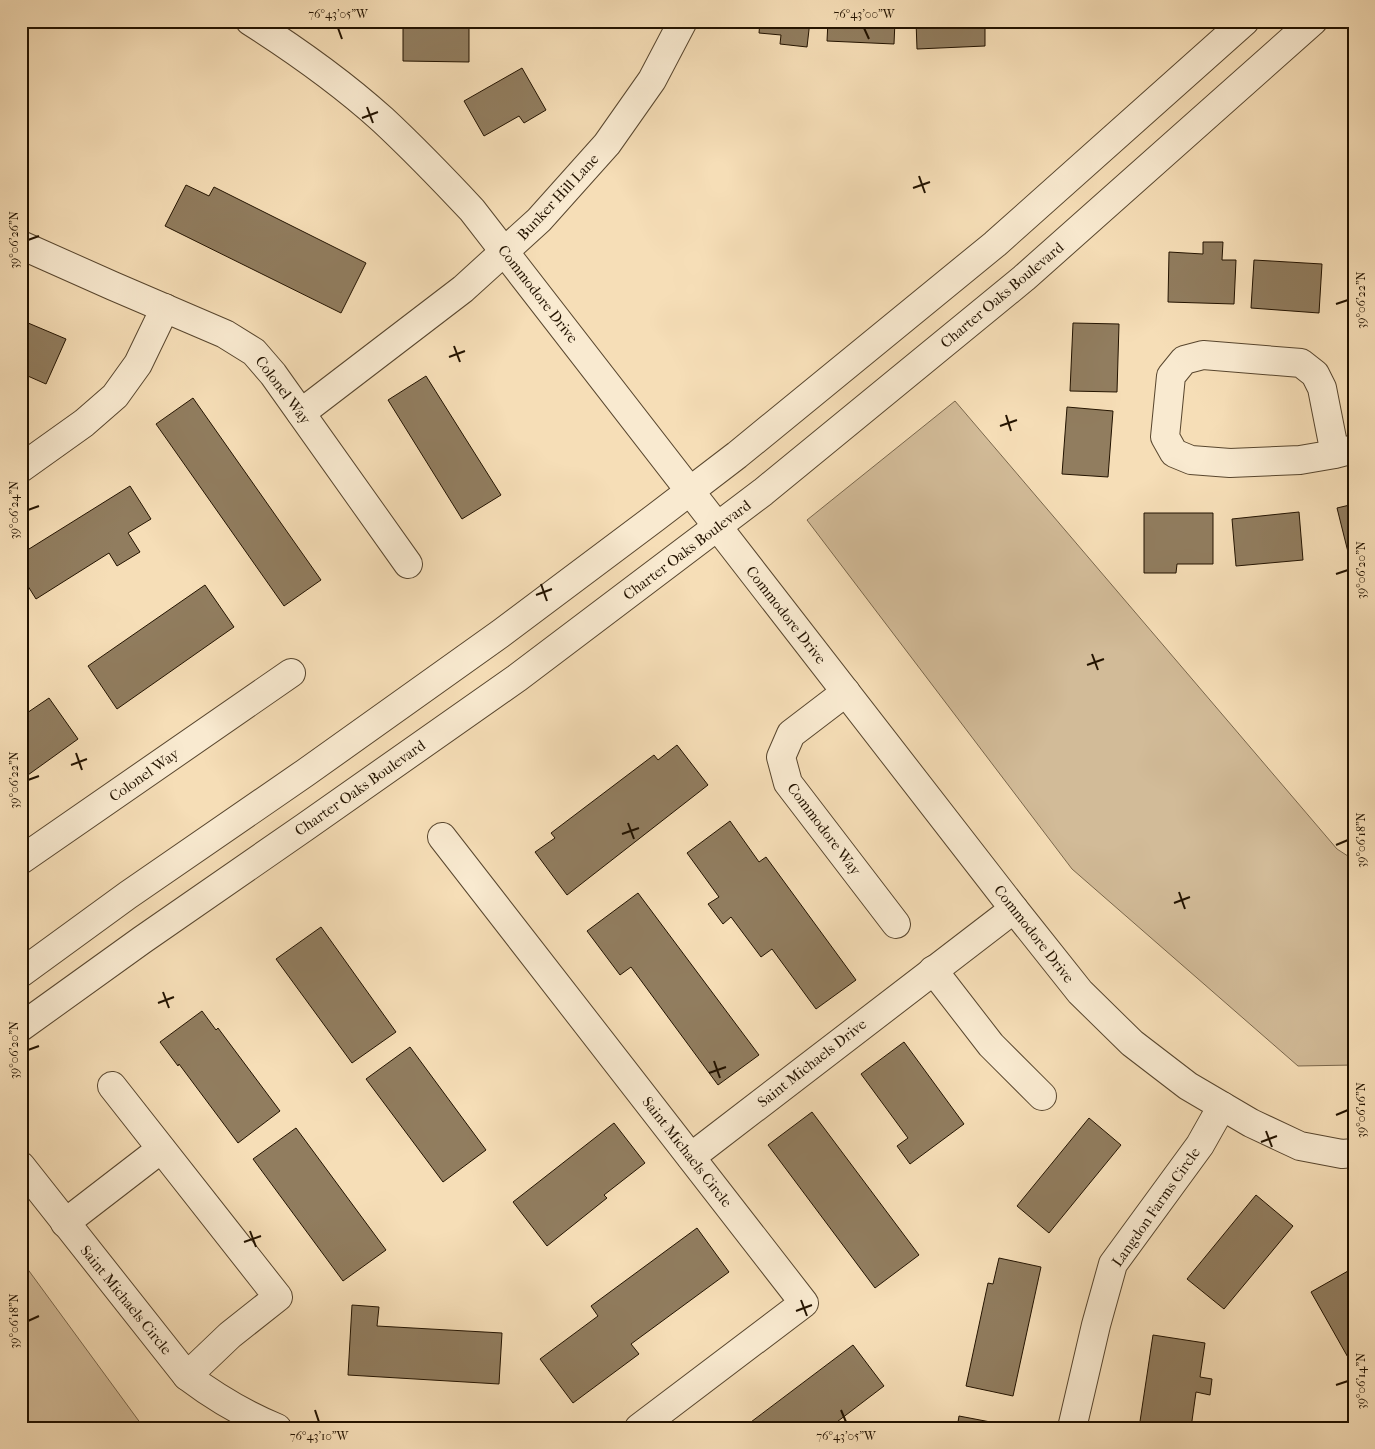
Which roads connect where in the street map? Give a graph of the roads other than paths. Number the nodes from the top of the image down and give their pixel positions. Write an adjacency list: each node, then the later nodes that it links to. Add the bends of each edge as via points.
1 (250, 21): 6 (street, Commodore Drive, via 335,80 382,119 472,210)
2 (683, 21): 6 (street, Bunker Hill Lane, via 652,80 607,144 539,220)
3 (1245, 21): 11 (street, via 995,244)
4 (1313, 21): 12 (street, Charter Oaks Boulevard, via 1024,278)
5 (21, 245): 7 (street, Colonel Way)
6 (505, 251): 8 (street, Bunker Hill Lane, via 464,289); 11 (street, Commodore Drive)
7 (164, 308): 8 (street, Colonel Way, via 226,334 254,352); 10 (street, via 138,364 115,396 84,423)
8 (301, 413): 13 (street, Colonel Way)
9 (1345, 451): 9 (street, via 1300,460 1230,463 1191,460 1174,453 1165,437 1171,376 1184,360 1203,355 1301,363 1315,374)
10 (21, 468)
11 (690, 491): 12 (street, Commodore Drive); 21 (street, via 500,634)
12 (718, 527): 15 (street, Commodore Drive); 22 (street, Charter Oaks Boulevard, via 517,678)
13 (408, 564)
14 (291, 673): 17 (street, Colonel Way)
15 (846, 692): 18 (street, Commodore Drive); 19 (street, Commodore Way, via 791,734 781,757 788,783)
16 (442, 837): 28 (street, Saint Michaels Circle)
17 (21, 860)
18 (1014, 909): 20 (street, Saint Michaels Drive); 25 (street, Commodore Drive, via 1080,992 1132,1043 1188,1086)
19 (896, 924)
20 (933, 970): 24 (street, via 991,1045); 28 (street, Saint Michaels Drive)
21 (21, 972)
22 (21, 1027)
23 (112, 1086): 26 (street)
24 (1042, 1096)
25 (1222, 1106): 27 (street, Commodore Drive, via 1300,1146 1342,1154); 34 (street, Langdon Farms Circle, via 1200,1145 1113,1264)
26 (161, 1149): 30 (street); 31 (street, via 278,1297 230,1335)
27 (1354, 1153)
28 (691, 1157): 33 (street, Saint Michaels Circle, via 804,1302)
29 (21, 1166): 30 (street, Saint Michaels Circle)
30 (65, 1223): 31 (street, Saint Michaels Circle)
31 (187, 1376): 32 (street, Saint Michaels Circle, via 235,1408)
32 (277, 1428)
33 (639, 1428)
34 (1072, 1428)

